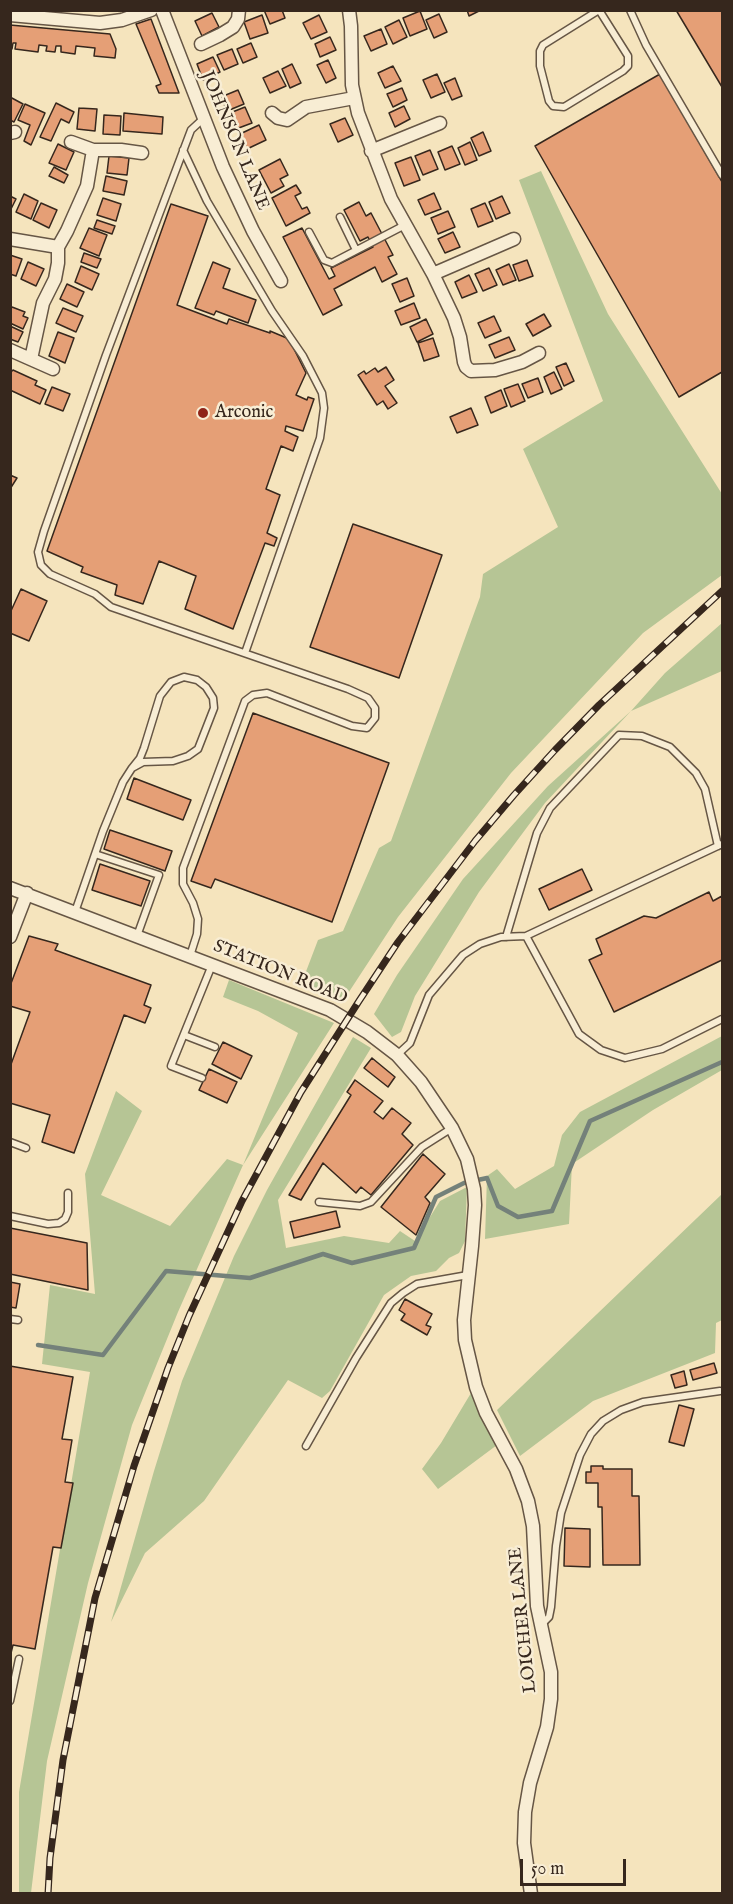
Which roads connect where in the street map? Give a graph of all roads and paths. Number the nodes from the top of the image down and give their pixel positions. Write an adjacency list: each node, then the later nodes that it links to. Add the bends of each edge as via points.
1 (151, 10): 7 (street, via 100,23)
2 (162, 10): 11 (street, JOHNSON LANE)
3 (238, 10): 8 (street, via 233,27)
4 (349, 10): 9 (street)
5 (599, 10): 5 (lane, via 627,56 628,66 564,107 553,106 540,66 540,51 543,45)
6 (630, 10): 18 (lane, via 646,45)
7 (10, 15)
8 (201, 44)
9 (354, 98): 10 (street, via 306,107 287,120); 16 (street)
10 (272, 113)
11 (204, 118): 15 (lane, via 191,130); 27 (street, JOHNSON LANE, via 253,231)
12 (440, 123): 16 (street)
13 (71, 142): 14 (street)
14 (93, 150): 17 (street); 24 (street, via 87,186)
15 (183, 150): 32 (lane, via 212,211 303,356 322,393 324,408 320,438); 32 (lane, via 38,552 41,565 50,574 95,594 111,607)
16 (371, 151): 20 (street)
17 (142, 153)
18 (723, 175)
19 (340, 217): 25 (lane)
20 (405, 225): 25 (lane); 26 (street)
21 (309, 232): 25 (lane, via 328,263)
22 (10, 239): 24 (street)
23 (514, 239): 26 (street)
24 (58, 248): 30 (street, via 55,279 44,303)
25 (356, 250)
26 (433, 274): 29 (street, via 454,318 464,362 471,371 495,370)
27 (281, 281)
28 (10, 350): 30 (street)
29 (539, 353)
30 (31, 359): 31 (street)
31 (53, 369)
32 (246, 653): 43 (lane, via 368,698 375,708 375,718 367,728 352,726 267,693 245,701 183,868 183,884 198,919)
33 (132, 768): 33 (lane, via 143,762 172,761 198,749 214,708 206,687 184,677 171,682 160,696 144,748); 35 (lane)
34 (720, 845): 40 (lane); 42 (lane, via 705,789 696,773 670,747 642,736 619,735 550,808 537,833)
35 (95, 854): 38 (lane); 39 (lane, via 159,875)
36 (10, 888): 37 (street, STATION ROAD)
37 (27, 893): 38 (street, STATION ROAD); 41 (street)
38 (75, 912): 39 (street, STATION ROAD)
39 (137, 936): 43 (street, STATION ROAD)
40 (526, 936): 42 (lane); 45 (lane, via 579,1034 601,1050 625,1058 662,1049)
41 (10, 937)
42 (506, 937): 48 (lane, via 480,944 444,975 429,995 410,1043)
43 (190, 956): 44 (street, STATION ROAD)
44 (212, 965): 46 (lane); 48 (street, STATION ROAD, via 330,1010)
45 (723, 1019)
46 (184, 1035): 47 (lane); 49 (lane, via 171,1066)
47 (216, 1047)
48 (397, 1055): 50 (street, STATION ROAD)
49 (202, 1078)
50 (452, 1128): 53 (street, STATION ROAD); 55 (lane, via 422,1147 370,1202 360,1206)
51 (10, 1142): 52 (lane)
52 (26, 1148)
53 (471, 1173): 57 (street, LOICHER LANE, via 474,1226)
54 (68, 1193): 56 (lane, via 69,1212 58,1223)
55 (319, 1202)
56 (10, 1216)
57 (468, 1275): 59 (lane, via 417,1284 391,1303); 60 (street, LOICHER LANE, via 464,1320 468,1351 476,1387 528,1501)
58 (720, 1391): 60 (lane, via 643,1401 603,1421 591,1434 561,1513 551,1607 549,1617)
59 (306, 1446)
60 (541, 1625): 63 (street, LOICHER LANE, via 551,1672 551,1699 525,1812 524,1843)
61 (19, 1659): 62 (lane)
62 (10, 1701)
63 (531, 1893)

